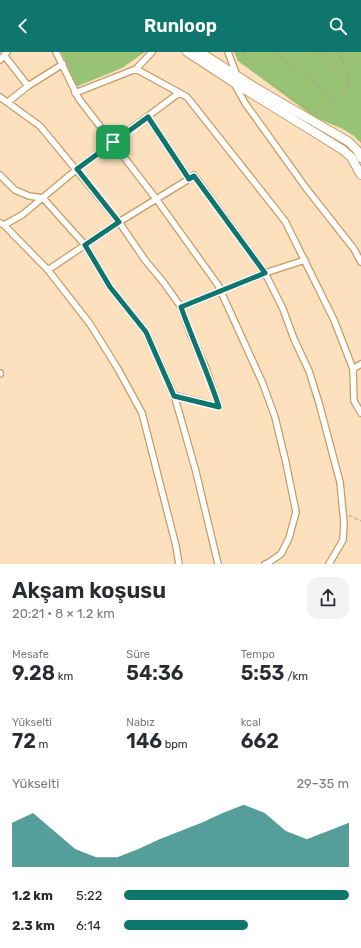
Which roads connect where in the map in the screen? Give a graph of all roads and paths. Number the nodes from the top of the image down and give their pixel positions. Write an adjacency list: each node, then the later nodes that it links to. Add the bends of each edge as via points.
1 (56, 52): 11 (street)
2 (152, 52): 12 (street)
3 (187, 52): 13 (main road)
4 (200, 52): 13 (main road)
5 (228, 52): 13 (street)
6 (243, 52): 19 (path, via 246,58 291,98 315,114 320,107)
7 (275, 52): 19 (path)
8 (318, 52): 14 (path)
9 (339, 52): 14 (path)
10 (4, 56): 15 (street)
11 (62, 64): 15 (street); 16 (street)
12 (136, 69): 16 (street); 17 (street)
13 (235, 79): 23 (main road, via 349,142); 26 (main road, via 343,150 351,157); 34 (street, via 245,103 354,249)
14 (348, 79): 19 (path, via 347,89 343,95)
15 (28, 86): 20 (street)
16 (75, 93): 22 (street)
17 (180, 93): 21 (street); 33 (street, via 187,96 285,221)
18 (0, 97): 20 (street)
19 (334, 99)
20 (8, 102): 24 (street, via 40,126)
21 (148, 117): 22 (street); 27 (street)
22 (113, 142): 24 (street); 29 (street)
23 (361, 158)
24 (77, 169): 28 (street); 30 (street)
25 (0, 175): 28 (street, via 15,190)
26 (361, 175)
27 (189, 179): 29 (street); 36 (street, via 194,176)
28 (43, 198): 31 (street, via 22,215); 32 (street)
29 (157, 200): 30 (street); 37 (street, via 218,285)
30 (119, 222): 32 (street); 38 (street)
31 (2, 224): 35 (street)
32 (85, 245): 35 (street); 41 (street, via 110,287 146,332)
33 (305, 260): 36 (street); 40 (street, via 334,320)
34 (361, 262)
35 (48, 270): 45 (street, via 90,324 142,413)
36 (265, 273): 37 (street); 43 (street, via 284,309 313,384 340,482)
37 (220, 292): 38 (street); 47 (street, via 263,384 275,417 296,512 289,538 281,554)
38 (181, 307): 41 (street, via 219,407)
39 (361, 364): 40 (street)
40 (353, 369): 42 (street, via 354,401)
41 (174, 396): 46 (street, via 196,472)
42 (361, 413)
43 (343, 512): 44 (path); 48 (street, via 343,540)
44 (361, 521)
45 (179, 564)
46 (218, 564)
47 (265, 564)
48 (329, 564)

